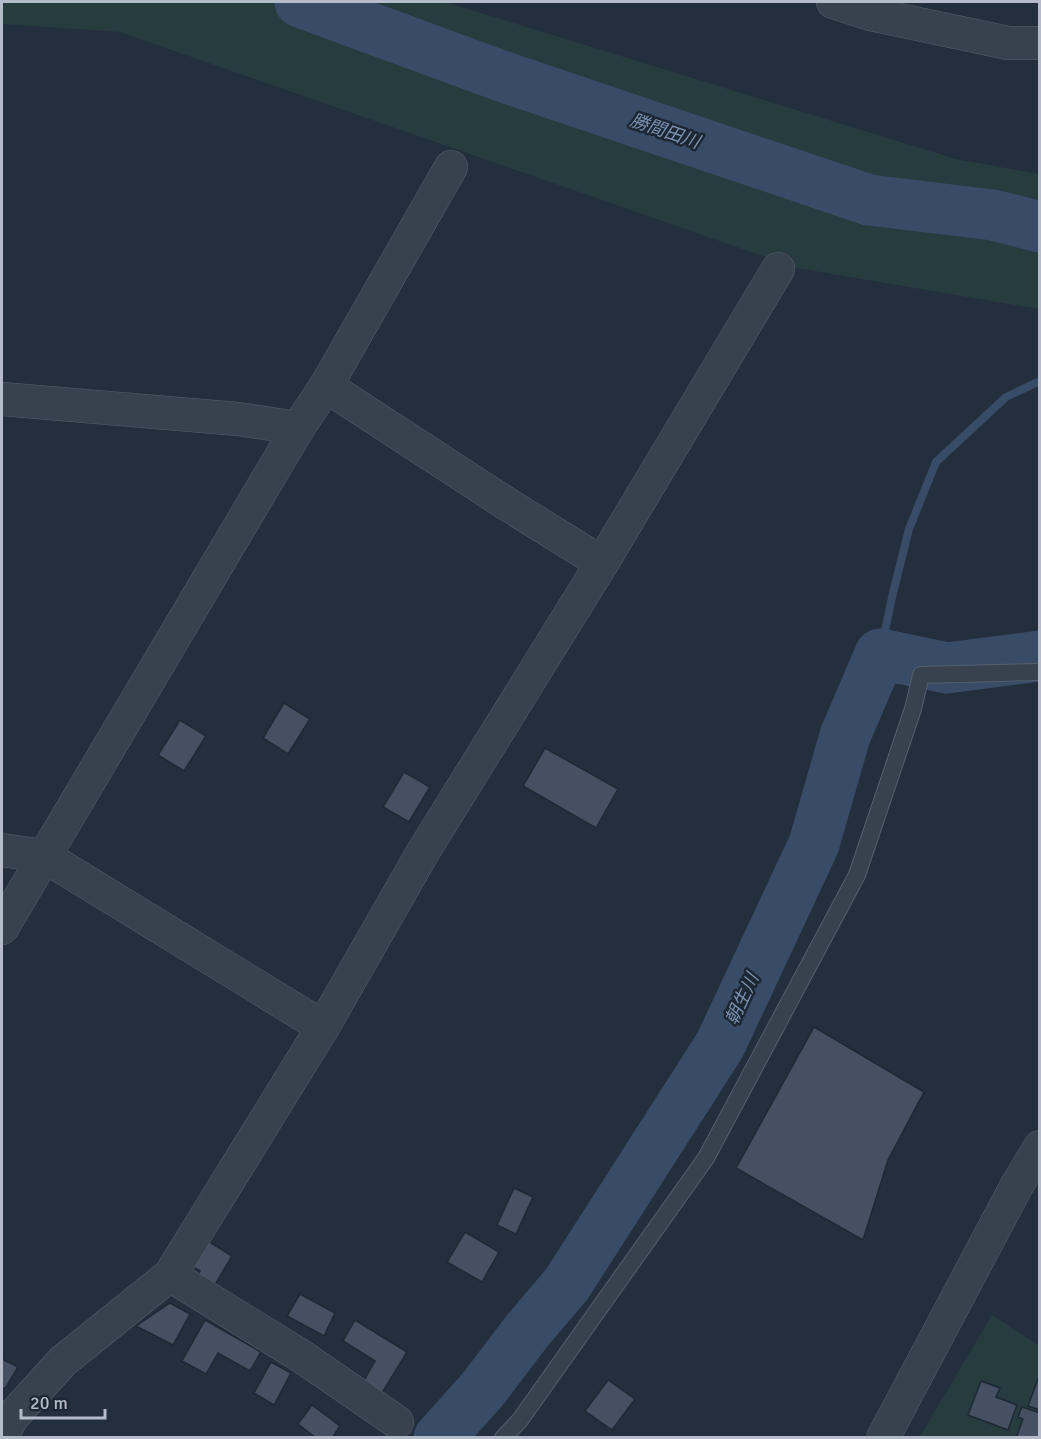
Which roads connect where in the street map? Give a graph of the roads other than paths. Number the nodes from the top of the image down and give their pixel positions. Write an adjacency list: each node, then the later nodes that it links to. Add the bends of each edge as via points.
1 (833, 2): 2 (street, via 871,14 1008,43)
2 (1040, 43)
3 (451, 167): 5 (street)
4 (778, 269): 8 (street)
5 (326, 386): 7 (street); 8 (street)
6 (2, 399): 7 (street, via 238,419)
7 (298, 428): 11 (street)
8 (602, 563): 13 (street, via 423,852)
9 (1040, 672): 18 (lane, via 921,675 914,709 857,875 706,1158 520,1420)
10 (2, 850): 11 (street)
11 (44, 856): 12 (street); 13 (street)
12 (2, 928)
13 (323, 1027): 15 (street)
14 (1040, 1147): 19 (street)
15 (170, 1275): 16 (street, via 63,1361); 17 (street, via 301,1356)
16 (5, 1420)
17 (397, 1422)
18 (503, 1437)
19 (883, 1437)

